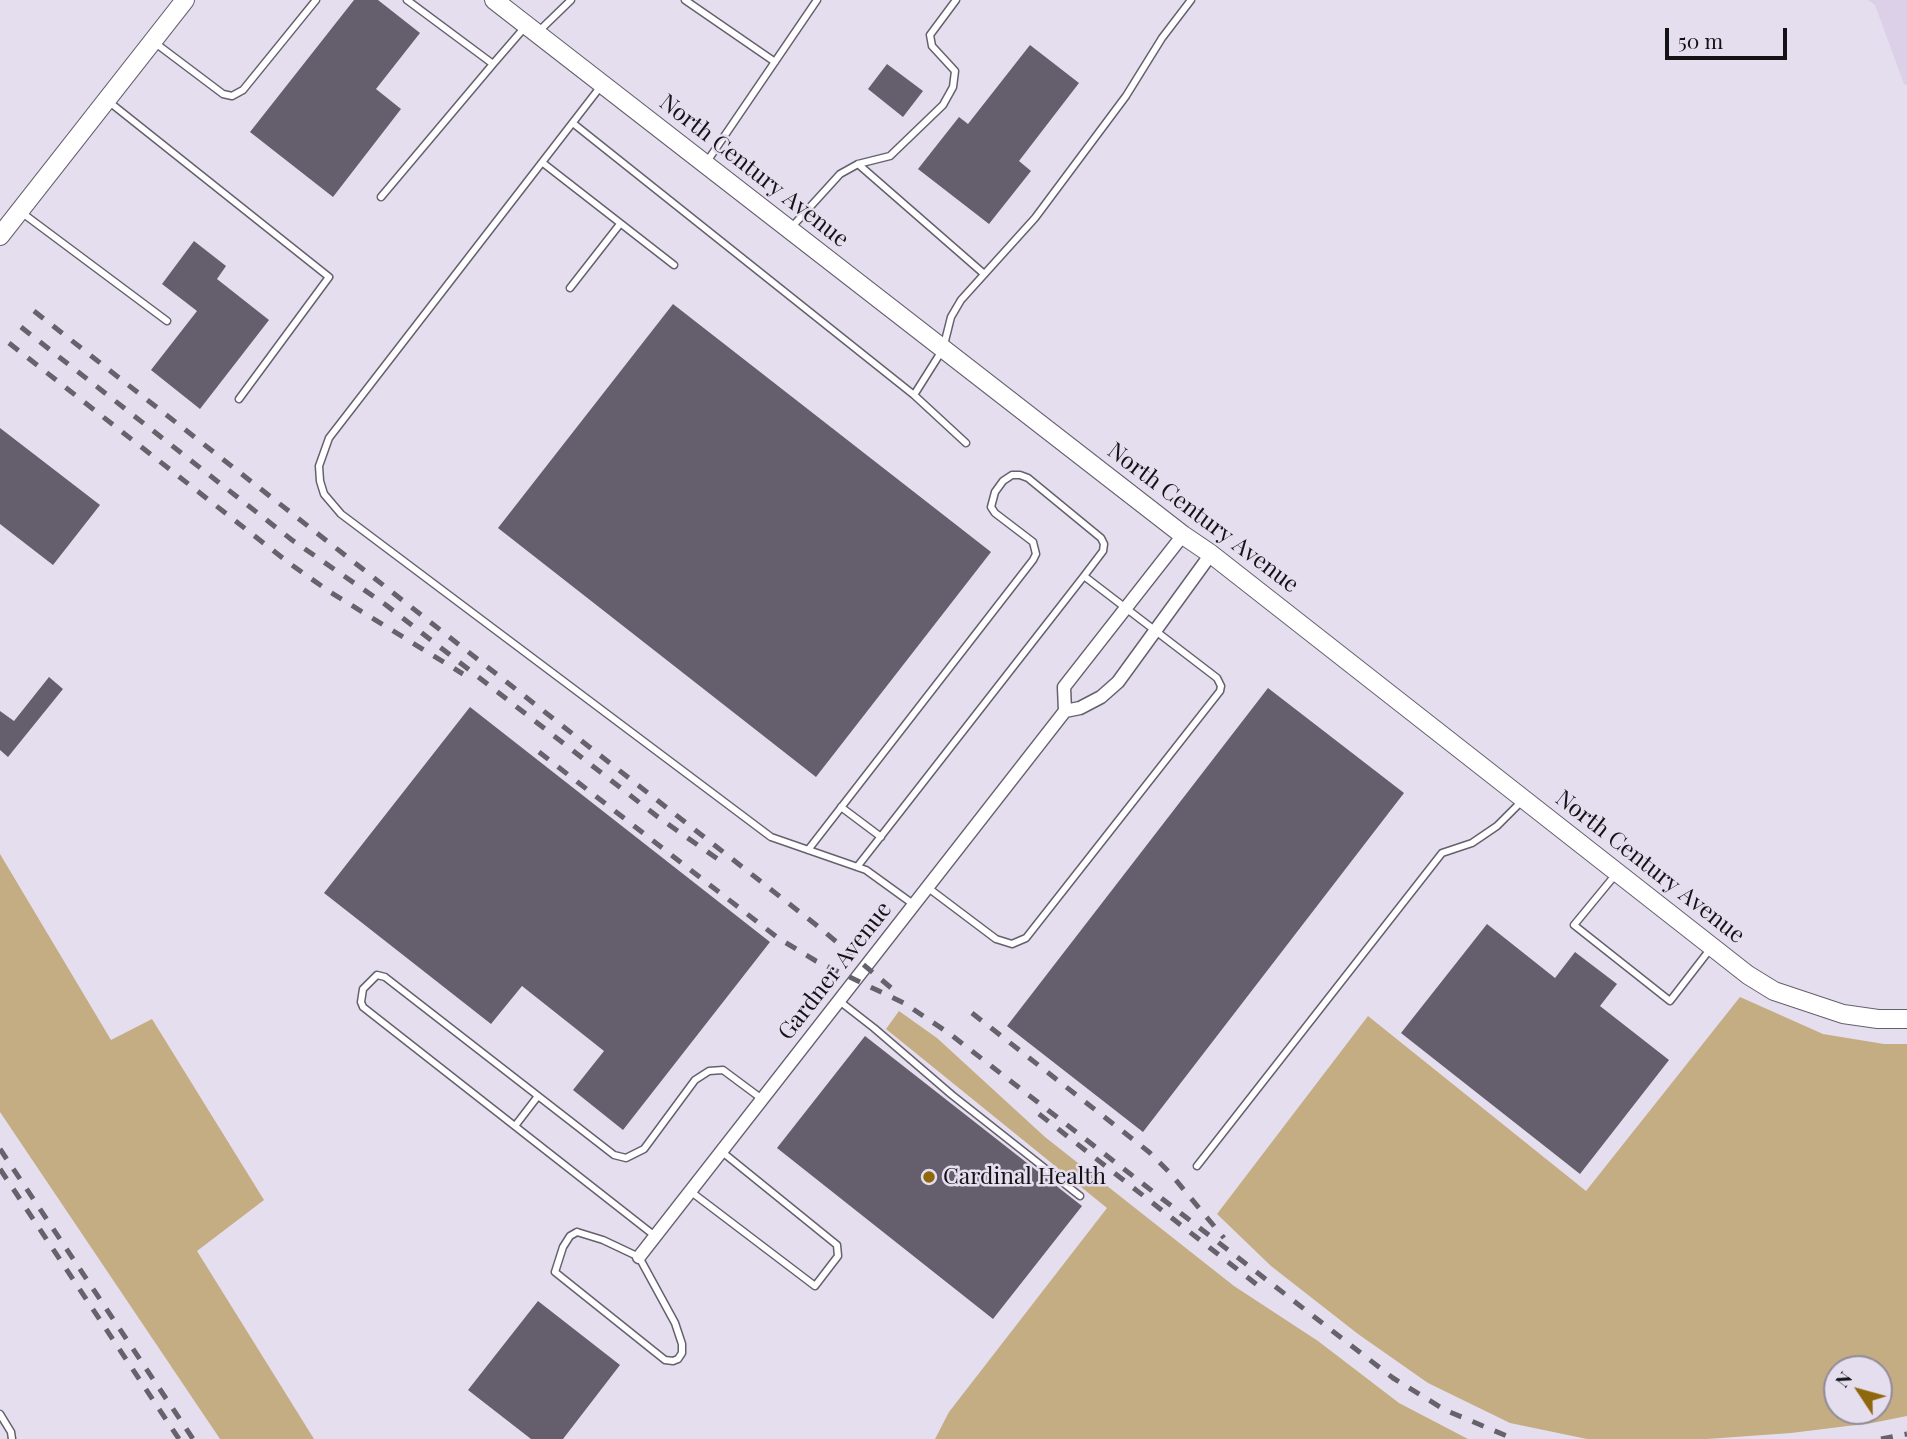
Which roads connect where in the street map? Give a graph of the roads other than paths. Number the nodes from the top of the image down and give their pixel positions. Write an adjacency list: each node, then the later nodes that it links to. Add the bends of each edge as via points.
1 (185, 0): 11 (street)
2 (316, 0): 11 (lane, via 243,90 232,96 223,94)
3 (407, 0): 13 (lane)
4 (494, 0): 10 (street, North Century Avenue)
5 (571, 0): 10 (lane)
6 (685, 0): 12 (lane)
7 (817, 0): 12 (lane)
8 (956, 0): 19 (lane, via 930,35 932,46 955,71 943,105 890,156)
9 (1191, 0): 26 (lane, via 1035,218)
10 (531, 29): 13 (lane); 14 (street, North Century Avenue)
11 (153, 41): 15 (street)
12 (775, 62): 18 (lane)
13 (493, 64): 20 (lane)
14 (602, 84): 16 (lane); 18 (street, North Century Avenue)
15 (107, 100): 21 (street); 31 (lane, via 330,277)
16 (574, 124): 17 (lane); 30 (lane)
17 (543, 163): 22 (lane); 42 (lane, via 330,438 319,466 324,494 341,514 771,837)
18 (705, 164): 23 (street, North Century Avenue)
19 (858, 164): 23 (lane, via 840,174); 26 (lane)
20 (381, 197)
21 (20, 211): 24 (street); 28 (lane)
22 (620, 224): 25 (lane); 27 (lane)
23 (789, 230): 29 (street, North Century Avenue)
24 (0, 236)
25 (674, 265)
26 (984, 273): 29 (lane, via 956,309)
27 (570, 288)
28 (167, 321)
29 (943, 349): 30 (lane); 33 (street, North Century Avenue)
30 (914, 395): 32 (lane)
31 (239, 399)
32 (966, 443)
33 (1183, 535): 34 (street, North Century Avenue); 36 (street, Gardner Avenue)
34 (1211, 554): 37 (street); 39 (street, North Century Avenue)
35 (1084, 576): 36 (lane); 40 (lane, via 1102,551 1101,538 1028,478 1012,475 1003,481 991,507 1033,542 1036,554); 41 (lane)
36 (1126, 609): 37 (lane); 38 (street, Gardner Avenue, via 1064,687)
37 (1155, 631): 38 (street, via 1109,690 1080,708); 45 (lane, via 1217,678 1218,695 1032,931 1012,944 996,939)
38 (1065, 711): 45 (street, Gardner Avenue)
39 (1523, 799): 44 (street, North Century Avenue); 54 (lane, via 1472,843 1442,853)
40 (841, 807): 41 (lane); 42 (lane)
41 (881, 837): 43 (lane)
42 (808, 850): 43 (lane)
43 (858, 867): 46 (lane)
44 (1617, 873): 47 (street, North Century Avenue); 47 (lane, via 1574,925 1670,1001)
45 (927, 887): 46 (street, Gardner Avenue)
46 (913, 904): 48 (street, Gardner Avenue)
47 (1712, 947): 49 (street, North Century Avenue, via 1774,991 1843,1014)
48 (838, 1000): 51 (street, Gardner Avenue); 56 (lane)
49 (1907, 1019)
50 (538, 1096): 51 (lane, via 614,1155 626,1158 644,1149 695,1080 709,1071 723,1070); 52 (lane); 52 (lane, via 385,977 377,975 363,989 363,1007)
51 (762, 1099): 53 (street, Gardner Avenue)
52 (515, 1126): 57 (lane)
53 (721, 1151): 55 (street, Gardner Avenue); 55 (lane, via 837,1245 838,1256 814,1286)
54 (1197, 1166)
55 (690, 1191): 57 (street, Gardner Avenue)
56 (1080, 1196)
57 (655, 1236): 58 (street, Gardner Avenue)
58 (639, 1257): 58 (lane, via 682,1344 682,1353 673,1361 665,1360 555,1269 563,1247 576,1232)
59 (0, 1415): 60 (lane)
60 (12, 1439)

